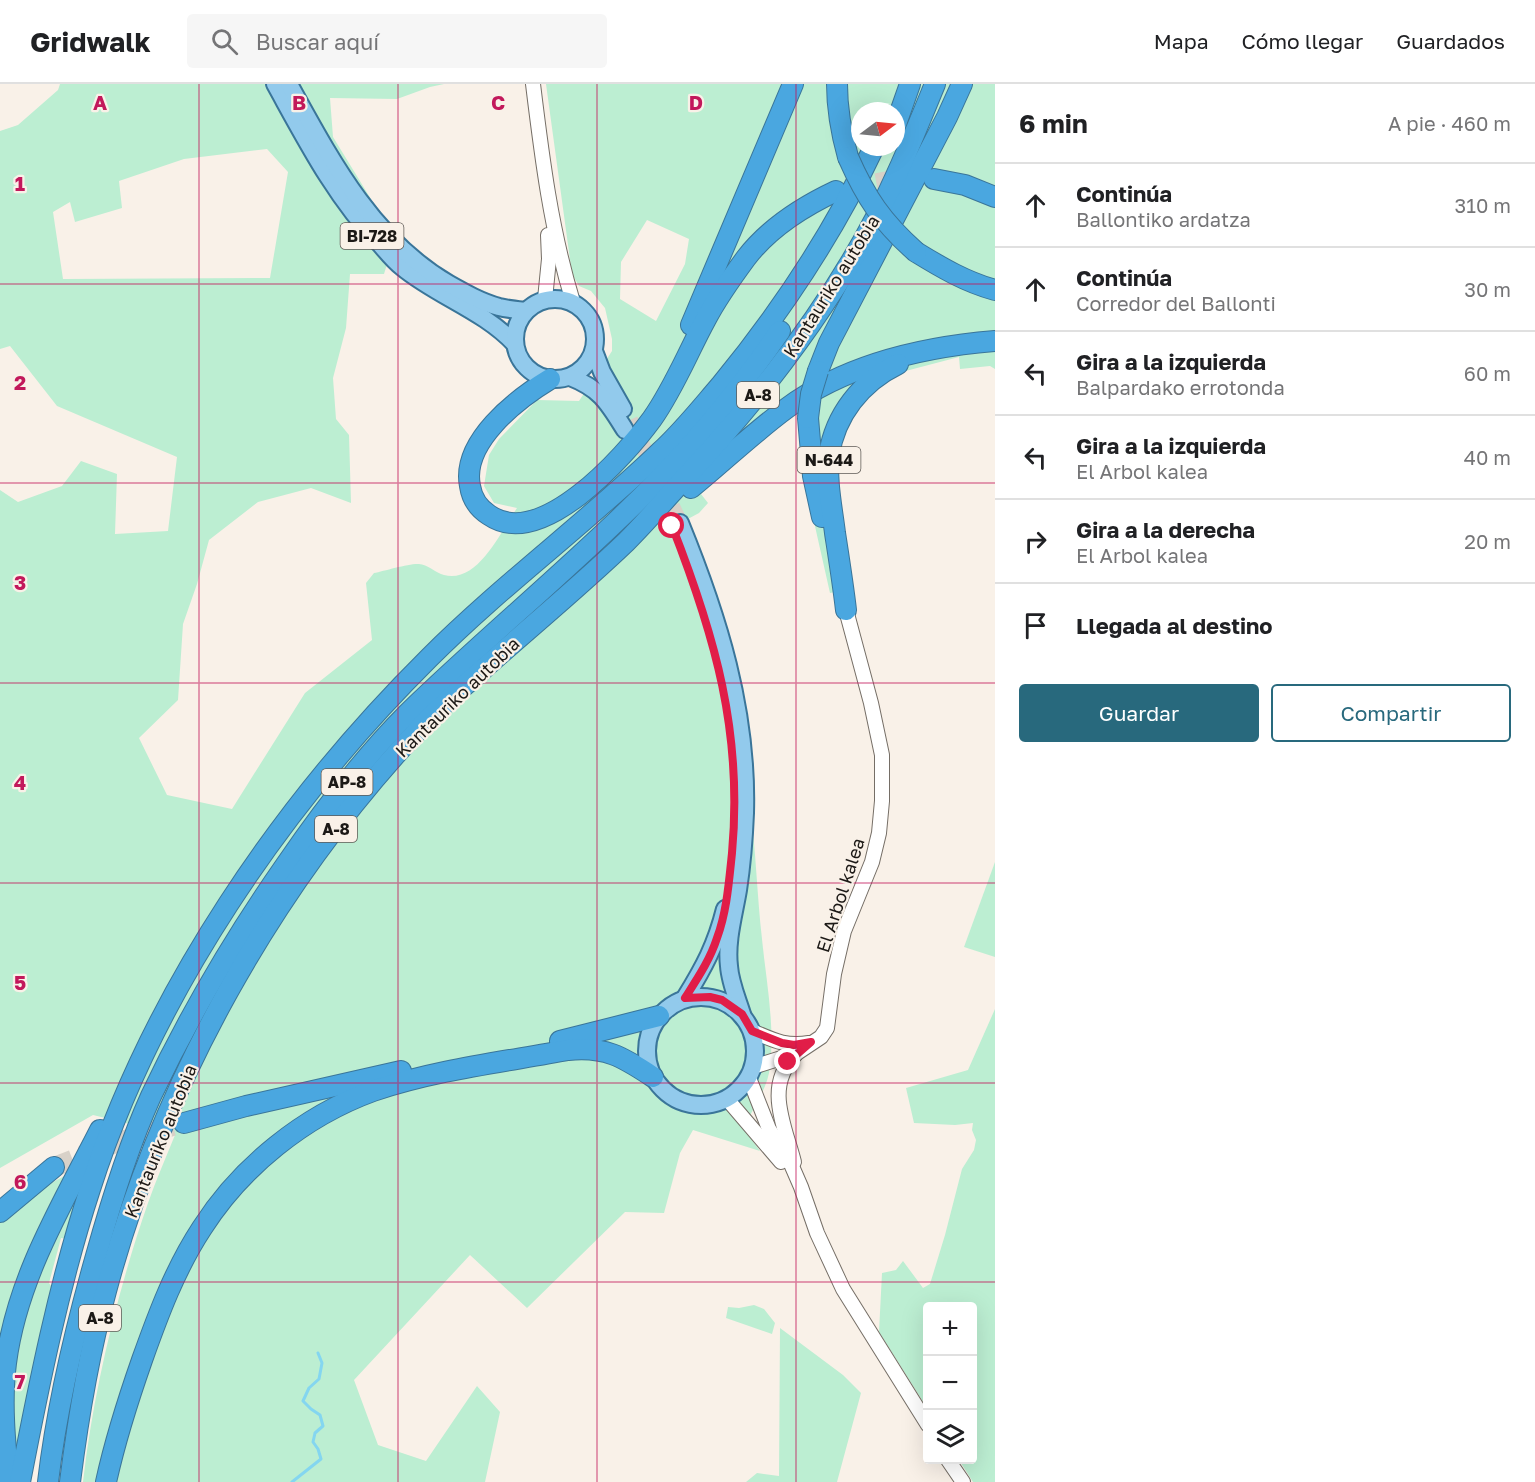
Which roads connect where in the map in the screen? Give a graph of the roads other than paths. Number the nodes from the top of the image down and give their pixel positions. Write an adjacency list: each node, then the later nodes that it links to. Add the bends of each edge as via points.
1 (275, 84): 24 (main road, BI-728, via 329,180 372,236 401,267 493,324)
2 (289, 84): 22 (main road, BI-728, via 340,174 374,220 409,257 468,295 500,307)
3 (533, 84): 17 (street)
4 (793, 84): 29 (highway, via 675,362 646,414)
5 (837, 84): 19 (highway, bridge, via 841,131 848,157 880,216 916,252 973,284)
6 (904, 84): 10 (highway)
7 (910, 84): 11 (highway)
8 (935, 84): 31 (highway, Kantauriko autobia / A-8, via 876,217 834,289 781,367 743,414)
9 (962, 84): 32 (highway, bridge, via 829,343 811,394 808,418 813,476)
10 (895, 102)
11 (904, 102)
12 (869, 156): 30 (highway, Kantauriko autobia / A-8, via 824,242 758,341 662,451)
13 (882, 156): 53 (highway, AP-8, via 813,283 712,421 627,511 399,722 360,765 247,920 193,1013 156,1088 121,1174 64,1375)
14 (934, 180): 16 (highway, via 965,185)
15 (836, 191): 18 (highway, via 782,222 760,242)
16 (995, 197)
17 (548, 200): 20 (street); 21 (street)
18 (733, 277): 29 (highway, via 706,318 652,420); 30 (highway, via 676,406)
19 (995, 290)
20 (545, 299): 21 (main road); 22 (main road)
21 (573, 302): 25 (main road, via 591,319 596,339)
22 (526, 311): 24 (main road, via 519,320)
23 (995, 341): 26 (highway, N-644)
24 (515, 344): 28 (main road, BI-728, via 526,367)
25 (594, 351): 27 (main road, via 589,362); 27 (main road, via 627,425 600,394)
26 (922, 352): 31 (highway, N-644, via 885,360 814,391 788,407); 32 (highway, N-644, via 889,368 865,386 847,408 834,437 829,457 830,491)
27 (570, 376): 28 (main road)
28 (550, 379): 29 (highway, via 514,405 481,441 470,467 471,494 482,511 493,518 522,524 545,518)
29 (598, 479)
30 (614, 493): 38 (highway, Kantauriko autobia / A-8, via 441,646 351,741 229,901)
31 (633, 535): 54 (highway, Kantauriko autobia / A-8, via 422,726 316,855 253,950 213,1018 170,1106 126,1223 105,1294)
32 (846, 610): 37 (street, El Arbol kalea, via 882,755 882,801 872,862 844,931 827,1028)
33 (685, 998): 34 (main road, via 716,998); 34 (main road, via 718,938 730,877 734,755 715,650 676,524 704,582 738,708 745,811 740,879 728,949 731,979); 35 (main road)
34 (742, 1014): 36 (main road)
35 (659, 1016): 41 (main road, via 648,1039 648,1065); 43 (highway, via 576,1037 313,1090)
36 (752, 1031): 37 (street, via 782,1043); 40 (main road, via 756,1049)
37 (811, 1042): 39 (street, El Arbol kalea)
38 (149, 1044): 51 (highway, via 103,1123 25,1285 6,1363 4,1427); 52 (highway, Kantauriko autobia / A-8, via 89,1190 43,1368)
39 (796, 1053): 40 (street, El Arbol kalea); 44 (street, via 783,1070 777,1090)
40 (751, 1072): 42 (main road); 44 (street, via 770,1129)
41 (653, 1077): 42 (main road, via 672,1097 685,1103 699,1106); 55 (highway, via 617,1054 584,1048 568,1050 437,1074 371,1092 334,1108 283,1141 223,1198 181,1264 154,1326)
42 (727, 1099): 46 (street, via 776,1155)
43 (184, 1123)
44 (801, 1187): 46 (street)
45 (0, 1195): 47 (highway, via 54,1167)
46 (808, 1207): 48 (street, via 853,1308)
47 (0, 1212)
48 (923, 1419)
49 (949, 1464): 56 (street)
50 (950, 1464): 57 (street)
51 (9, 1482)
52 (20, 1482)
53 (48, 1482)
54 (70, 1482)
55 (106, 1482)
56 (958, 1482)
57 (963, 1482)

